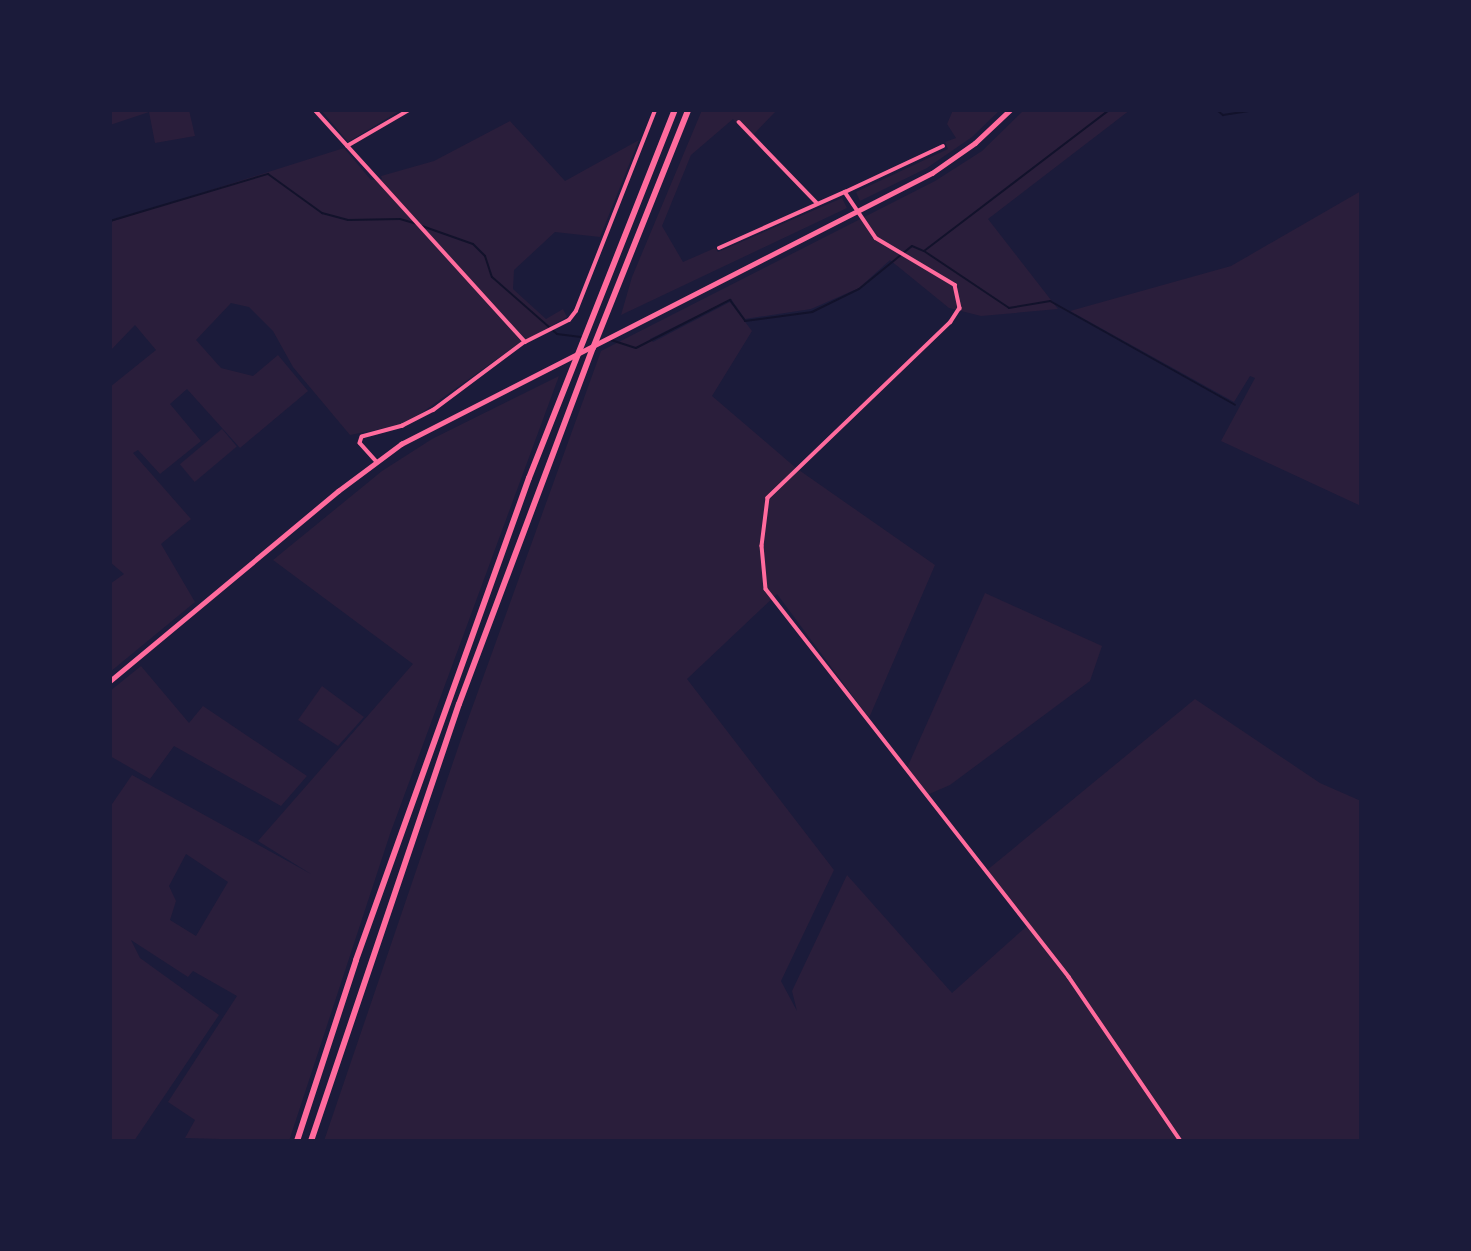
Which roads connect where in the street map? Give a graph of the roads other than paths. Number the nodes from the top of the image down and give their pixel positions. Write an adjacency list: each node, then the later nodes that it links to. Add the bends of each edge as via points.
1 (315, 110): 8 (street)
2 (409, 110): 8 (street)
3 (655, 110): 14 (street, via 576,311 557,327)
4 (675, 110): 17 (highway, via 447,702)
5 (688, 110): 18 (highway, via 597,335 454,717)
6 (1010, 110): 12 (street, via 975,143 932,173)
7 (739, 122): 11 (street)
8 (347, 146): 14 (street)
9 (943, 146): 10 (street)
10 (845, 192): 11 (street); 12 (street)
11 (817, 204): 13 (street)
12 (857, 213): 15 (street, via 540,371); 19 (street, via 876,238 955,285 959,311 768,498 762,546 766,589 1069,977)
13 (719, 248)
14 (525, 342): 15 (street, via 434,410 403,426 362,437 360,443)
15 (376, 461): 16 (street)
16 (110, 681)
17 (297, 1141)
18 (311, 1141)
19 (1181, 1141)

